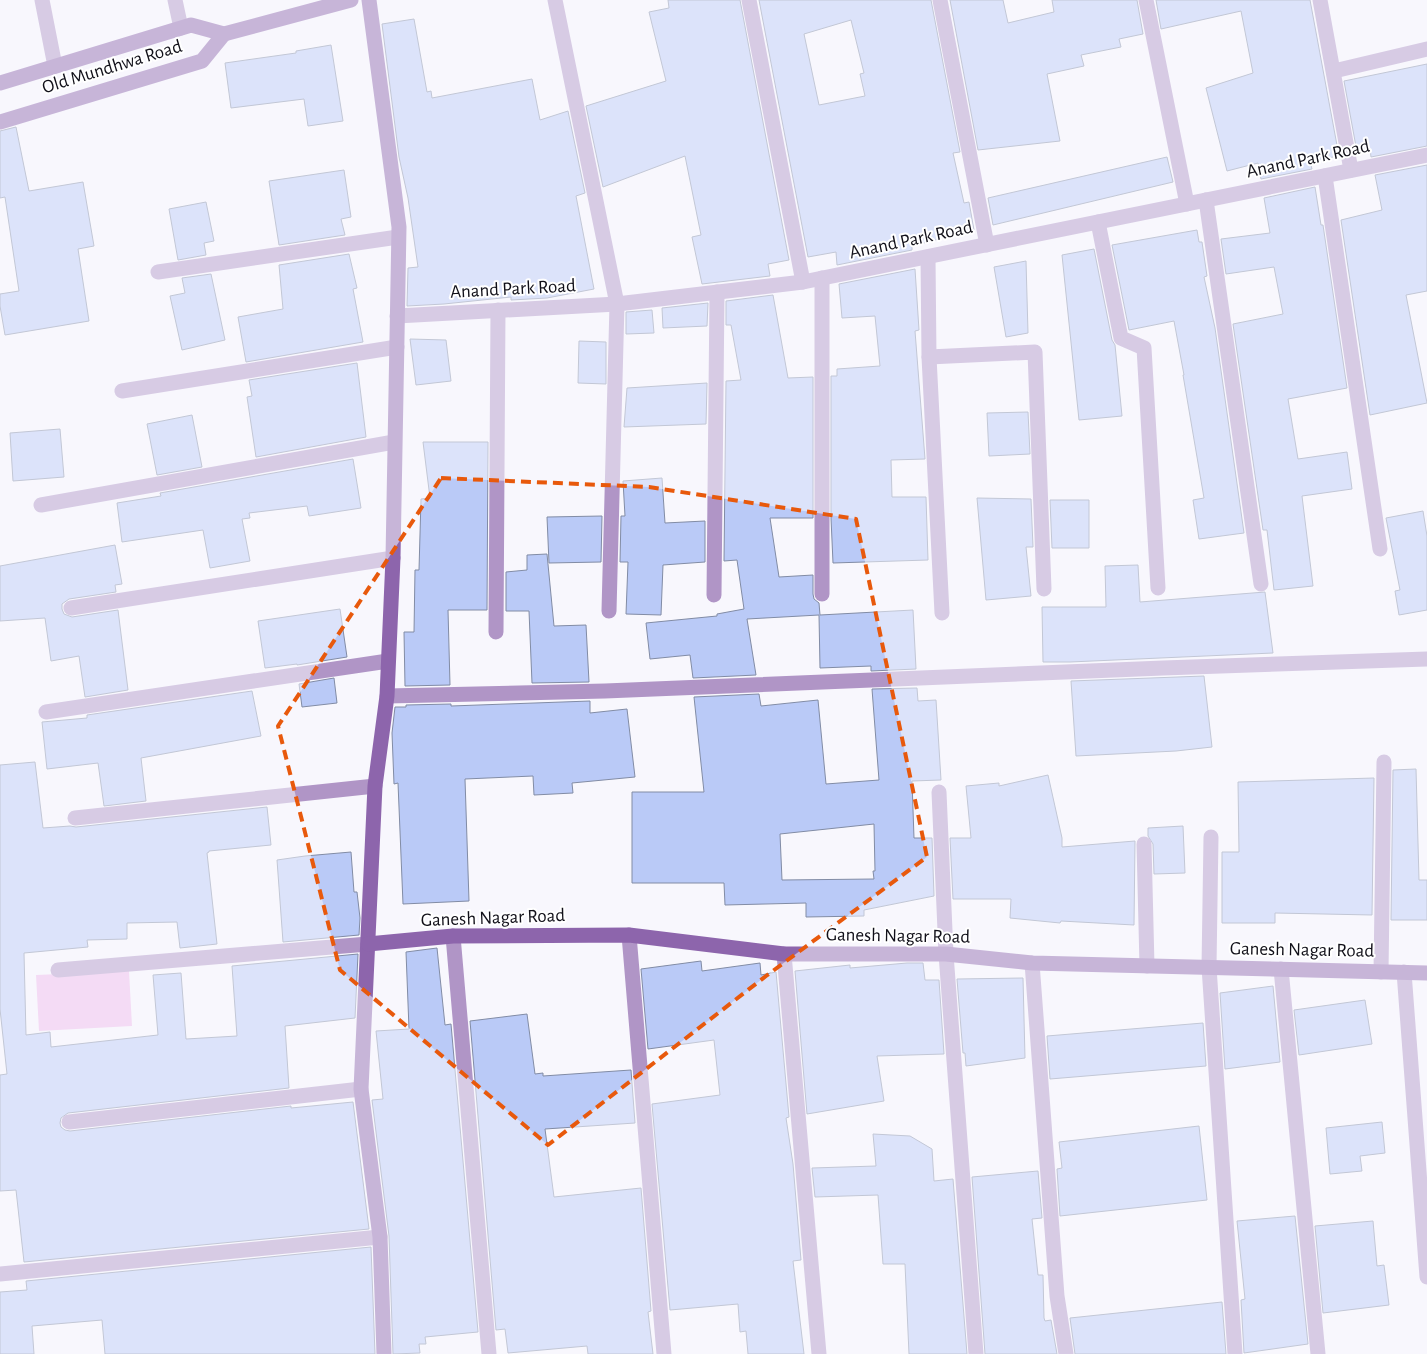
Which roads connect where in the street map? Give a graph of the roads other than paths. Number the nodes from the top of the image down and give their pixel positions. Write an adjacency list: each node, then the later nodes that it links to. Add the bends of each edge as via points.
1 (42, 0): 13 (street)
2 (175, 0): 10 (street)
3 (351, 0): 11 (street)
4 (369, 0): 23 (street)
5 (555, 0): 30 (street)
6 (749, 0): 28 (street)
7 (940, 0): 24 (street)
8 (1146, 0): 21 (street)
9 (1320, 0): 14 (street)
10 (180, 28): 11 (street, Old Mundhwa Road, via 191,25); 13 (street, Old Mundhwa Road)
11 (224, 34): 16 (street, Old Mundhwa Road, via 202,61)
12 (1427, 49): 14 (street)
13 (55, 66): 15 (street, Old Mundhwa Road)
14 (1334, 71): 18 (street)
15 (0, 83)
16 (0, 122)
17 (1427, 155): 18 (street, Anand Park Road)
18 (1351, 170): 19 (street, Anand Park Road)
19 (1325, 176): 20 (street, Anand Park Road); 38 (street)
20 (1206, 200): 21 (street, Anand Park Road); 40 (street)
21 (1187, 204): 22 (street, Anand Park Road)
22 (1098, 222): 24 (street, Anand Park Road); 41 (street, via 1120,338 1144,348)
23 (398, 237): 26 (street); 32 (street)
24 (987, 245): 25 (street, Anand Park Road)
25 (928, 257): 27 (street, Anand Park Road); 34 (street)
26 (158, 272)
27 (822, 278): 28 (street, Anand Park Road); 43 (street)
28 (803, 282): 29 (street, Anand Park Road)
29 (717, 292): 30 (street, Anand Park Road); 44 (street)
30 (617, 304): 31 (street, Anand Park Road); 46 (street)
31 (498, 310): 32 (street, Anand Park Road); 48 (street)
32 (397, 316): 33 (street)
33 (396, 347): 35 (street); 36 (street)
34 (929, 356): 42 (street, via 1035,352); 47 (street)
35 (122, 391)
36 (394, 442): 37 (street); 39 (street)
37 (41, 505)
38 (1380, 549)
39 (393, 558): 45 (street); 50 (street)
40 (1261, 584)
41 (1158, 588)
42 (1044, 589)
43 (822, 594)
44 (714, 595)
45 (71, 608)
46 (609, 611)
47 (942, 613)
48 (496, 632)
49 (1427, 659): 51 (street, via 605,691)
50 (388, 660): 51 (street); 52 (street)
51 (387, 696): 54 (street)
52 (46, 712)
53 (1384, 762): 69 (street)
54 (375, 786): 56 (street); 61 (street)
55 (939, 792): 63 (street)
56 (75, 818)
57 (1211, 837): 66 (street)
58 (1144, 844): 65 (street)
59 (629, 935): 60 (street, Ganesh Nagar Road); 62 (street, Ganesh Nagar Road); 79 (street)
60 (453, 936): 61 (street, Ganesh Nagar Road); 78 (street)
61 (368, 944): 68 (street); 72 (street)
62 (784, 954): 63 (street, Ganesh Nagar Road); 80 (street)
63 (946, 954): 64 (street, Ganesh Nagar Road); 81 (street)
64 (1032, 963): 65 (street, Ganesh Nagar Road); 82 (street, via 1057,1296)
65 (1147, 966): 66 (street, Ganesh Nagar Road)
66 (1209, 967): 67 (street, Ganesh Nagar Road); 83 (street)
67 (1281, 969): 69 (street, Ganesh Nagar Road); 84 (street)
68 (58, 970)
69 (1382, 972): 70 (street, Ganesh Nagar Road)
70 (1404, 972): 71 (street, Ganesh Nagar Road); 76 (street)
71 (1427, 973)
72 (361, 1089): 73 (street); 74 (street)
73 (69, 1122)
74 (380, 1237): 75 (street); 77 (street)
75 (0, 1274)
76 (1427, 1277)
77 (384, 1354)
78 (489, 1354)
79 (664, 1354)
80 (819, 1354)
81 (976, 1354)
82 (1066, 1354)
83 (1235, 1354)
84 (1318, 1354)

